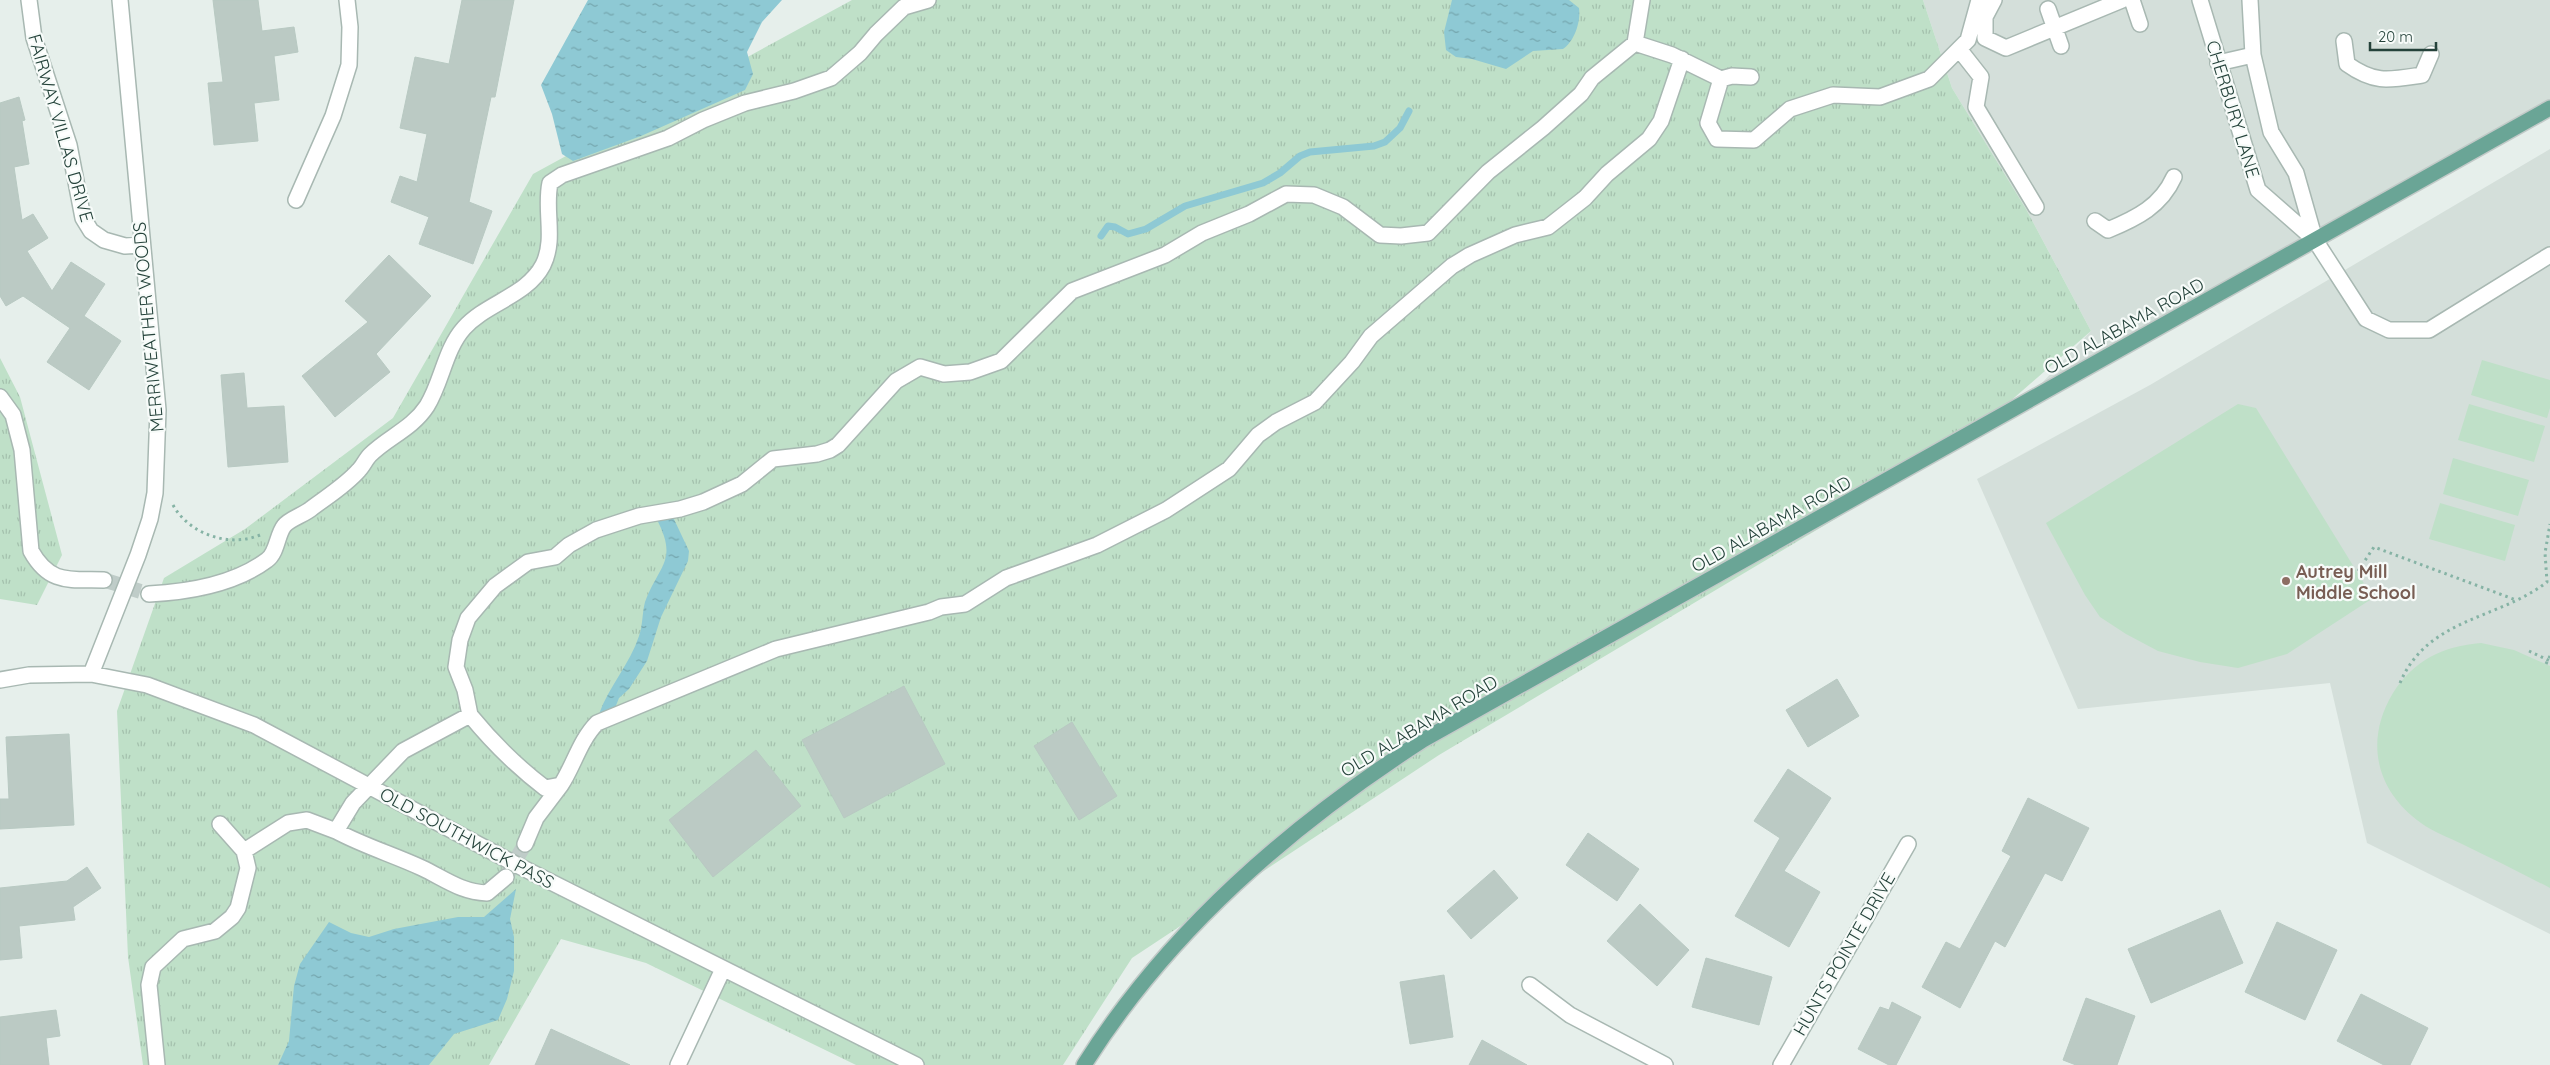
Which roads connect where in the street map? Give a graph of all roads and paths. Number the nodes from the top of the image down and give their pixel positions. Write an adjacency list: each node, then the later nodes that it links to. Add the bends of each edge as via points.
1 (28, 0): 31 (street, FAIRWAY VILLAS DRIVE, via 34,38 69,146 83,218 91,231 104,240 125,246)
2 (120, 0): 31 (street, MERRIWEATHER WOODS)
3 (347, 0): 27 (street, via 349,65 333,116)
4 (928, 0): 36 (street, via 904,7 831,78 745,103 668,138 562,175 550,183 550,236 543,266 526,285 480,312 463,329 427,406 414,422 370,456 345,484 306,514)
5 (1642, 0): 16 (street)
6 (1979, 0): 18 (street, via 1968,40)
7 (1994, 0): 14 (street, via 1985,17 1985,38 2006,48)
8 (2122, 0): 14 (street)
9 (2132, 0): 13 (street)
10 (2200, 0): 22 (street, CHERBURY LANE)
11 (2250, 0): 20 (street, CHERBURY LANE)
12 (2048, 9): 14 (street)
13 (2140, 24)
14 (2053, 28): 17 (street)
15 (2344, 41): 19 (street, via 2347,64 2365,77 2393,80 2422,75)
16 (1635, 43): 21 (street); 48 (street, via 1592,78 1581,94 1543,128 1488,172 1428,234 1380,234 1342,207 1314,195 1286,194 1202,233 1165,255 1072,292 1001,362 970,372 944,374 920,367 896,381 830,450 803,457 773,459 742,484 703,502 639,516 596,530 555,557 528,562 495,586 468,618 460,640 456,667)
17 (2061, 46)
18 (1959, 49): 24 (street, via 1929,79 1880,96 1833,95 1790,109 1754,140 1718,139 1708,123); 28 (street, via 1981,77 1976,107)
19 (2431, 54)
20 (2253, 55): 22 (street); 30 (street, CHERBURY LANE, via 2271,132 2296,173)
21 (1682, 59): 24 (street); 49 (street, via 1661,121 1649,139 1607,174 1585,198 1548,226 1515,235 1452,266 1371,336 1315,402 1264,430 1229,469 1166,510 1096,545 1006,578 966,604 941,607 776,649 597,723 586,734)
22 (2218, 63): 30 (street, CHERBURY LANE, via 2258,190)
23 (1751, 77): 24 (street)
24 (1721, 79)
25 (2550, 108): 30 (main road, OLD ALABAMA ROAD)
26 (2174, 177): 29 (street, via 2167,194 2136,218 2108,230)
27 (296, 200)
28 (2036, 207)
29 (2095, 221)
30 (2315, 240): 32 (street, via 2366,319 2389,330 2429,330); 62 (main road, OLD ALABAMA ROAD, via 1423,740 1367,777 1312,817 1235,884 1162,960)
31 (142, 245): 45 (street, MERRIWEATHER WOODS, via 158,410 155,492 138,555)
32 (2550, 255)
33 (0, 397): 38 (street, via 13,414 22,450 31,551 38,564 59,579)
34 (171, 502): 36 (path, via 188,523 216,538 250,540)
35 (2550, 524): 39 (path, via 2545,554)
36 (284, 526): 40 (street, via 269,559 231,579 173,593)
37 (2358, 572): 41 (path, via 2374,547)
38 (104, 580)
39 (2549, 583): 41 (path)
40 (149, 594)
41 (2517, 600): 47 (path, via 2459,623 2430,642 2407,665)
42 (2529, 651): 43 (path)
43 (2549, 659): 44 (path)
44 (2546, 664)
45 (91, 674): 46 (street, OLD SOUTHWICK PASS); 50 (street, OLD SOUTHWICK PASS, via 147,685 254,725)
46 (0, 680)
47 (2400, 683)
48 (470, 715): 49 (street, via 495,746 525,773 545,788); 50 (street, via 403,751)
49 (561, 785): 53 (street, via 536,818)
50 (370, 787): 52 (street, via 353,803); 57 (street, OLD SOUTHWICK PASS)
51 (220, 824): 55 (street)
52 (336, 831): 55 (street, via 307,820 288,823); 56 (street, via 424,869 452,886 474,892 487,893)
53 (525, 844)
54 (1908, 844): 64 (street, HUNTS POINTE DRIVE)
55 (244, 851): 59 (street, via 248,868 238,908 232,917 214,931 183,939 153,967 149,985)
56 (506, 877)
57 (723, 969): 60 (street); 61 (street, OLD SOUTHWICK PASS)
58 (1530, 985): 63 (street, via 1570,1015)
59 (157, 1065)
60 (678, 1065)
61 (916, 1065)
62 (1084, 1065)
63 (1665, 1065)
64 (1781, 1065)

